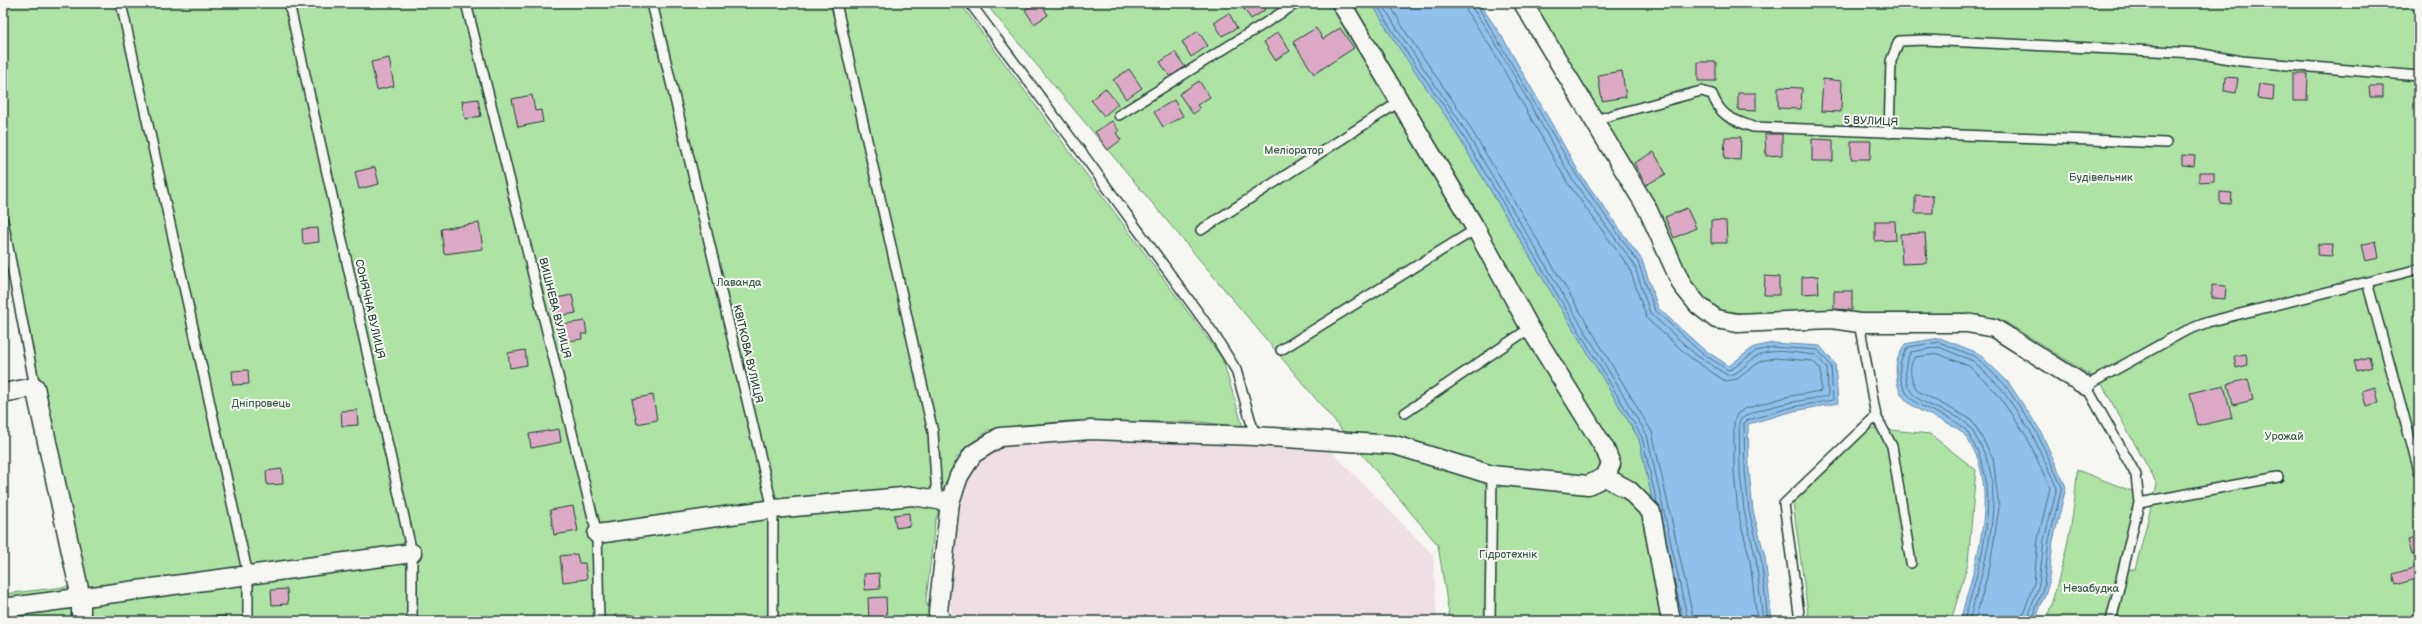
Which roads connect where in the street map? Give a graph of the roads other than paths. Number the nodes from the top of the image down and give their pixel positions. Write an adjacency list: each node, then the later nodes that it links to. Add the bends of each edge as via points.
1 (121, 3): 40 (lane)
2 (289, 3): 38 (lane, СОНЯЧНА ВУЛИЦЯ)
3 (466, 3): 37 (lane, ВИШНЕВА ВУЛИЦЯ)
4 (652, 3): 36 (lane, КВІТКОВА ВУЛИЦЯ)
5 (836, 3): 34 (lane, via 933,432)
6 (970, 3): 29 (lane, via 1213,333 1236,370)
7 (1297, 3): 12 (lane)
8 (1341, 3): 11 (street)
9 (1523, 3): 13 (street)
10 (2419, 76): 14 (lane, via 2241,61 2197,53 1925,40 1899,41 1891,61)
11 (1399, 102): 17 (street); 18 (lane)
12 (1119, 115)
13 (1594, 120): 14 (lane, 5 ВУЛИЦЯ, via 1701,91 1712,94 1718,108 1730,119 1753,127); 21 (street, via 1647,208 1682,285 1698,305 1716,318 1737,323 1832,319)
14 (1889, 133): 15 (lane, 5 ВУЛИЦЯ)
15 (2166, 143)
16 (3, 221): 25 (lane)
17 (1476, 229): 22 (street); 23 (lane)
18 (1201, 230)
19 (2419, 269): 20 (lane)
20 (2367, 282): 24 (lane, via 2208,322 2183,332); 30 (lane)
21 (1859, 323): 24 (street, via 1968,323 1994,328); 28 (lane)
22 (1530, 328): 27 (lane); 32 (street, via 1605,449 1611,464)
23 (1281, 350)
24 (2086, 386): 35 (lane, via 2136,475)
25 (35, 387): 26 (street); 41 (street)
26 (3, 393)
27 (1405, 413)
28 (1876, 416): 39 (lane, via 1892,446); 51 (lane, via 1784,504)
29 (1255, 436): 31 (street, via 1395,445); 34 (street, via 1091,430 1000,437 973,454)
30 (2419, 471)
31 (1492, 475): 32 (street, via 1588,485); 49 (lane)
32 (1605, 477): 50 (street, via 1629,490 1651,512)
33 (2278, 477): 35 (lane)
34 (944, 501): 36 (street, via 913,496); 48 (street, via 938,612)
35 (2139, 503): 52 (lane)
36 (772, 509): 37 (street); 47 (lane, КВІТКОВА ВУЛИЦЯ)
37 (597, 534): 46 (lane, ВИШНЕВА ВУЛИЦЯ)
38 (412, 552): 40 (street); 45 (lane, СОНЯЧНА ВУЛИЦЯ)
39 (1911, 563)
40 (248, 575): 41 (street); 44 (lane)
41 (81, 598): 42 (street); 43 (street)
42 (3, 608)
43 (80, 621)
44 (248, 621)
45 (412, 621)
46 (599, 621)
47 (772, 621)
48 (941, 621)
49 (1490, 621)
50 (1671, 621)
51 (1800, 621)
52 (2111, 621)

